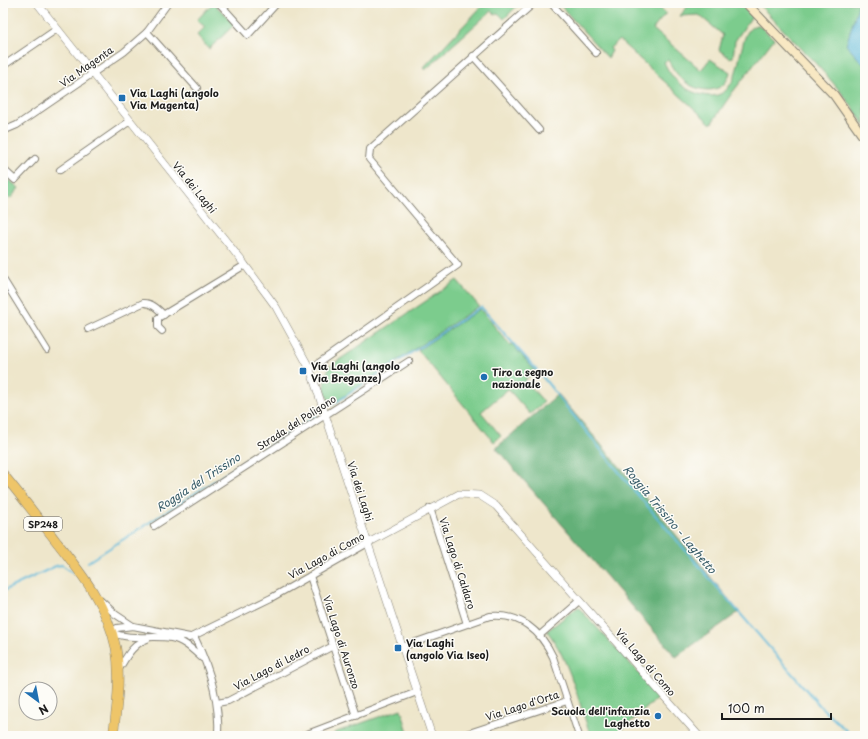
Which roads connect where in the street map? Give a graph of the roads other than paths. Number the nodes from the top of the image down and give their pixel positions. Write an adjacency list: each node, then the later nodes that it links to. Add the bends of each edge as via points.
1 (37, 3): 9 (street, Via dei Laghi)
2 (168, 3): 10 (street, Via Magenta)
3 (219, 3): 4 (street, via 248,35)
4 (277, 3)
5 (534, 3): 8 (street)
6 (550, 3): 11 (street)
7 (746, 3): 19 (main road, via 834,95)
8 (525, 6): 12 (street)
9 (57, 29): 13 (street); 14 (street, Via dei Laghi)
10 (147, 32): 14 (street, Via Magenta, via 124,52); 15 (street)
11 (596, 53)
12 (473, 56): 17 (street); 30 (street, via 370,149 369,159 458,265)
13 (3, 66)
14 (92, 73): 16 (street, Via dei Laghi); 18 (street, Via Magenta, via 17,125)
15 (197, 88)
16 (130, 121): 22 (street); 23 (street, Via dei Laghi)
17 (539, 130)
18 (3, 131)
19 (865, 139)
20 (35, 159): 21 (street, via 15,180)
21 (3, 169)
22 (60, 170)
23 (245, 265): 25 (street); 30 (street, Via dei Laghi, via 276,307)
24 (3, 279): 28 (street)
25 (164, 315): 26 (street, via 152,305 143,303); 27 (street, via 158,318 157,322)
26 (88, 330)
27 (162, 331)
28 (48, 350)
29 (409, 361): 31 (street, Strada del Poligono)
30 (310, 369): 31 (street, Via dei Laghi)
31 (326, 415): 34 (street, Strada del Poligono); 35 (street, Via dei Laghi)
32 (3, 474): 37 (main road, SP248, via 83,575)
33 (430, 508): 35 (street, Via Lago di Como); 38 (street, Via Lago di Como, via 459,494 479,495 496,506); 39 (street, Via Lago di Caldaro)
34 (154, 526)
35 (368, 543): 36 (street, Via Lago di Como); 47 (street, Via dei Laghi)
36 (310, 576): 43 (street, Via Lago di Como); 46 (street, Via Lago di Auronzo)
37 (98, 598): 40 (street); 41 (main road, SP248)
38 (579, 601): 42 (street); 61 (street, Via Lago di Como)
39 (467, 624): 42 (street, via 490,616 502,615 523,622); 47 (street)
40 (133, 626): 41 (street, via 117,628); 43 (street)
41 (112, 632): 44 (street, via 120,636); 49 (main road, SP248)
42 (540, 635): 51 (street, via 553,657)
43 (190, 636): 45 (street); 48 (street, via 195,638)
44 (148, 638): 45 (street, via 171,638); 49 (street, via 137,643)
45 (186, 645): 48 (street)
46 (333, 646): 52 (street, Via Lago di Ledro, via 228,701); 53 (street, Via Lago di Auronzo)
47 (402, 647): 50 (street, Via dei Laghi)
48 (202, 658): 52 (street)
49 (118, 670): 55 (main road, SP248)
50 (417, 692): 53 (street); 58 (street, Via dei Laghi)
51 (567, 700): 59 (street, Via Lago d'Orta); 60 (street)
52 (217, 703): 56 (street)
53 (356, 716): 54 (street)
54 (313, 734): 57 (street)
55 (114, 736)
56 (218, 736)
57 (302, 736)
58 (432, 736)
59 (460, 736)
60 (579, 736)
61 (698, 736)

